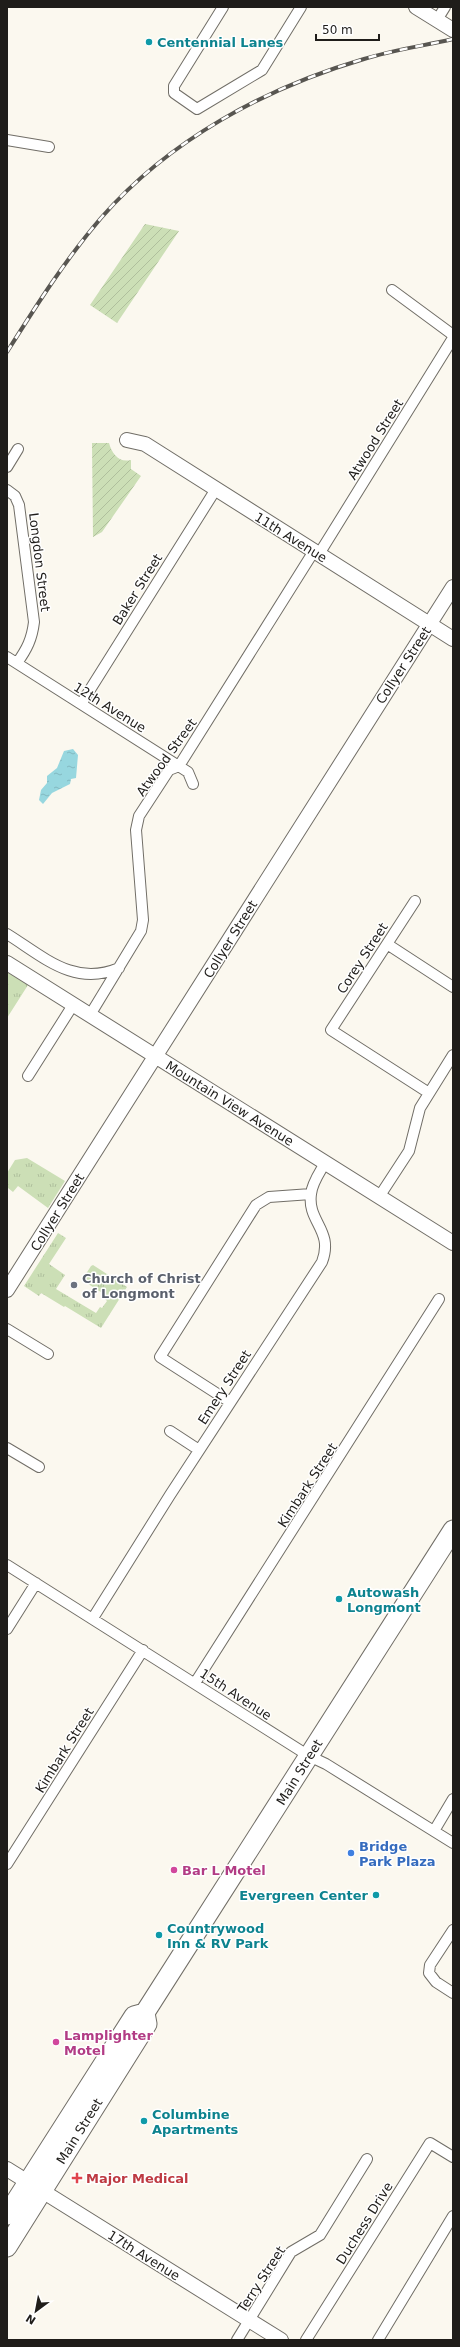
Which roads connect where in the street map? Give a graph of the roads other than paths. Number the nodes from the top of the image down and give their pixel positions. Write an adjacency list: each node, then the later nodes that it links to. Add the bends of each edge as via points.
1 (223, 7): 2 (street, via 174,86 174,93 197,109 262,70)
2 (301, 7)
3 (416, 7): 5 (street)
4 (445, 7): 5 (street)
5 (437, 20): 6 (street)
6 (453, 30)
7 (7, 140): 8 (street)
8 (49, 147)
9 (392, 290): 10 (street)
10 (453, 335)
11 (453, 338): 17 (street, Atwood Street)
12 (127, 440): 15 (street, 11th Avenue, via 145,444)
13 (18, 450): 14 (street)
14 (7, 467)
15 (216, 489): 17 (street, 11th Avenue); 23 (street, Baker Street)
16 (7, 490): 22 (street, Longdon Street, via 15,496 20,505 34,622 28,648)
17 (317, 553): 19 (street, 11th Avenue); 24 (street, Atwood Street)
18 (453, 587): 19 (street, Collyer Street)
19 (429, 624): 20 (street, 11th Avenue); 35 (street, Collyer Street)
20 (453, 639)
21 (7, 657): 22 (street, 12th Avenue)
22 (16, 663): 23 (street, 12th Avenue)
23 (82, 704): 24 (street, 12th Avenue)
24 (179, 766): 25 (street, 12th Avenue, via 188,772); 30 (street, Atwood Street, via 169,770 139,816 136,844 143,920 141,931)
25 (193, 784)
26 (414, 901): 28 (street, Corey Street)
27 (7, 934): 30 (street, via 75,974 106,973)
28 (386, 944): 31 (street); 37 (street, Corey Street, via 331,1030)
29 (7, 963): 32 (street, Mountain View Avenue)
30 (119, 968): 33 (street, Atwood Street)
31 (453, 987)
32 (73, 1005): 33 (street, Mountain View Avenue); 36 (street)
33 (90, 1015): 35 (street, Mountain View Avenue)
34 (453, 1055): 37 (street)
35 (155, 1056): 38 (street, Mountain View Avenue); 42 (street, Collyer Street)
36 (28, 1076)
37 (429, 1093): 40 (street, via 420,1108 409,1151)
38 (325, 1163): 39 (street, Emery Street, via 316,1178); 40 (street, Mountain View Avenue)
39 (311, 1194): 46 (street, Emery Street, via 314,1216 326,1240 322,1262); 46 (street, via 269,1197 256,1205 160,1357)
40 (379, 1197): 41 (street, Mountain View Avenue)
41 (453, 1243)
42 (7, 1290)
43 (439, 1299): 57 (street, Kimbark Street)
44 (7, 1329): 45 (street)
45 (48, 1354)
46 (230, 1402): 49 (street, Emery Street)
47 (170, 1431): 49 (street)
48 (7, 1448): 50 (street)
49 (199, 1450): 54 (street, Emery Street)
50 (39, 1467)
51 (453, 1530): 58 (highway, Main Street)
52 (7, 1565): 53 (street, 15th Avenue)
53 (36, 1583): 54 (street, 15th Avenue); 55 (street)
54 (93, 1618): 56 (street, 15th Avenue)
55 (7, 1629)
56 (143, 1650): 57 (street, 15th Avenue); 62 (street, Kimbark Street)
57 (195, 1683): 58 (street, 15th Avenue)
58 (309, 1756): 60 (street, 15th Avenue); 68 (highway, Main Street, via 145,2013 147,2024)
59 (453, 1799): 60 (street)
60 (434, 1831): 61 (street, 15th Avenue)
61 (453, 1843)
62 (7, 1864)
63 (453, 1930): 64 (street, via 430,1965 429,1973 436,1982)
64 (453, 1993)
65 (453, 2157): 75 (street, Duchess Drive, via 430,2143)
66 (367, 2159): 72 (street, Terry Street, via 320,2235 291,2252)
67 (7, 2169): 68 (street, 17th Avenue)
68 (34, 2186): 69 (highway, Main Street); 71 (highway, Main Street); 72 (street, 17th Avenue)
69 (7, 2215)
70 (453, 2216): 76 (street)
71 (7, 2247)
72 (250, 2320): 73 (street, Terry Street); 74 (street, 17th Avenue)
73 (238, 2340)
74 (282, 2340)
75 (306, 2340)
76 (378, 2340)

